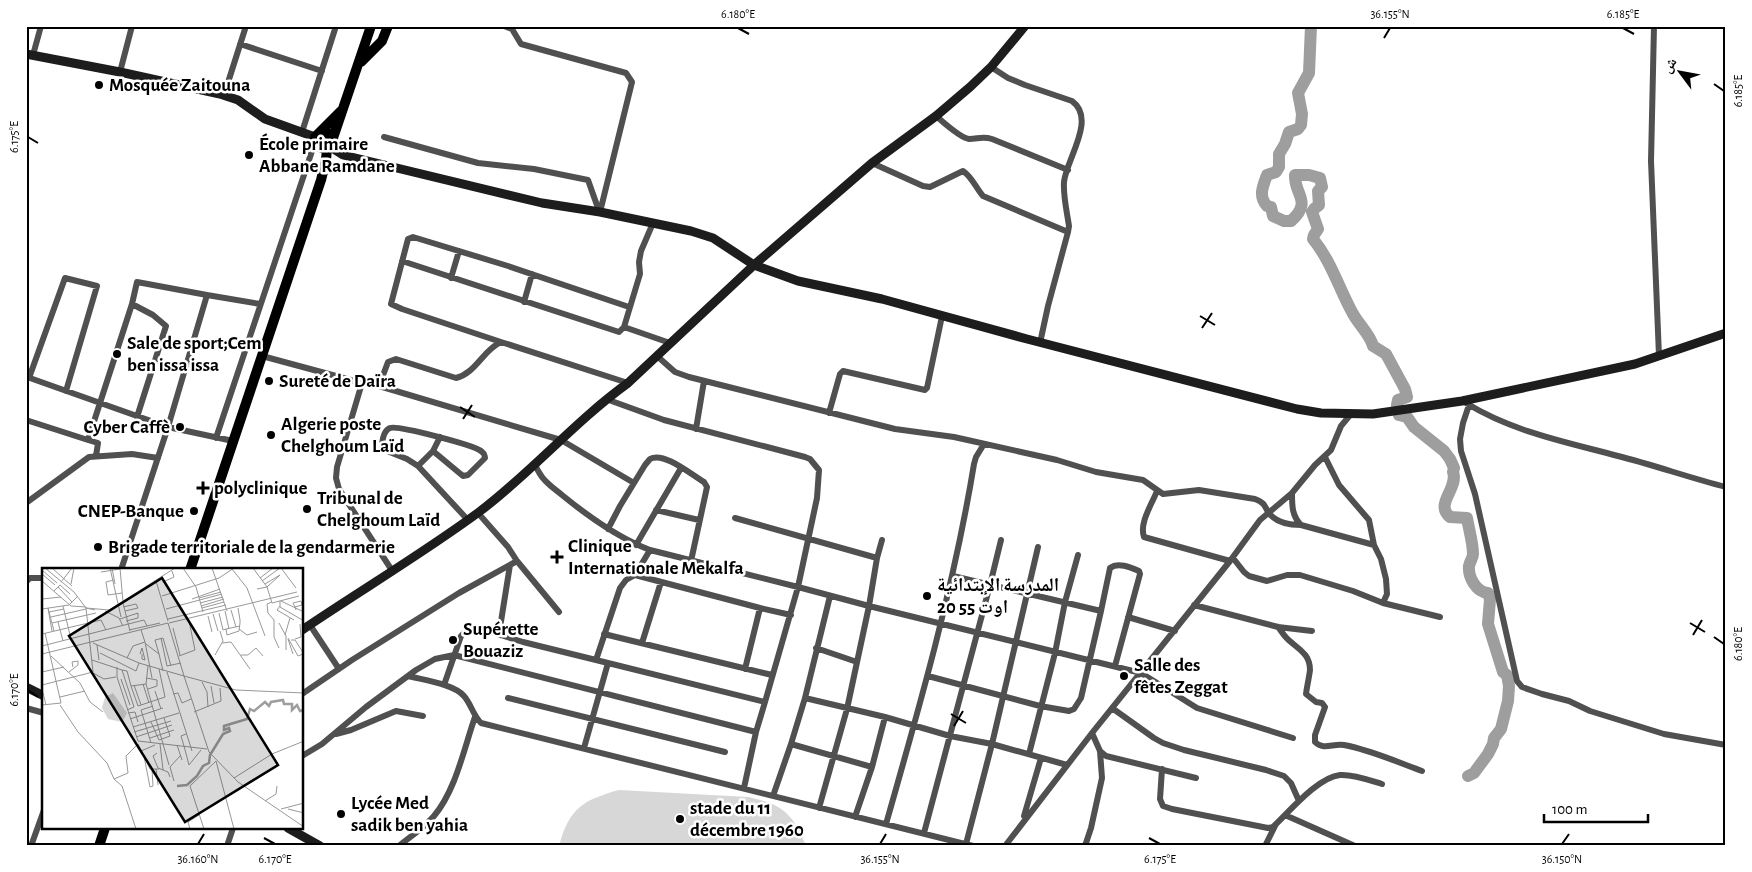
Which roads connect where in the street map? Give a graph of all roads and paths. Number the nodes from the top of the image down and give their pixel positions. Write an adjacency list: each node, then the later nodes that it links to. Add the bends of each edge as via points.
1 (42, 26): 11 (street)
2 (132, 26): 15 (street)
3 (246, 26): 10 (street)
4 (336, 26): 14 (street)
5 (371, 26): 12 (main road)
6 (388, 26): 12 (main road, via 382,41)
7 (504, 26): 25 (street, via 512,29 521,44 626,73 632,82)
8 (1025, 26): 13 (street)
9 (1654, 26): 46 (street, via 1651,161)
10 (240, 44): 14 (street); 16 (street)
11 (30, 54): 15 (street)
12 (359, 65): 17 (main road)
13 (991, 67): 18 (street); 24 (street, via 1008,78 1066,98 1078,106 1082,118 1079,141)
14 (322, 70): 19 (street)
15 (120, 72): 16 (street)
16 (224, 95): 19 (street, via 238,100 265,119)
17 (343, 109): 20 (main road); 22 (main road)
18 (936, 116): 23 (street); 24 (street, via 967,139 982,136 992,139)
19 (302, 132): 20 (street)
20 (317, 137): 22 (main road, via 319,148); 22 (main road, via 329,134); 36 (street)
21 (384, 137): 25 (street, via 478,163 588,180)
22 (329, 145): 25 (street, via 343,154 370,162 542,203); 44 (main road, via 321,180)
23 (872, 163): 27 (street, via 930,187 963,171 983,196); 30 (street)
24 (1068, 170): 27 (street, via 1064,183)
25 (600, 212): 26 (street)
26 (653, 223): 30 (street, via 712,238); 37 (street, via 640,251 640,274)
27 (1068, 232): 42 (street)
28 (459, 251): 29 (street, via 411,237); 31 (street); 32 (street)
29 (402, 261): 32 (street); 41 (street, via 391,304)
30 (754, 265): 38 (street, via 798,281); 43 (street)
31 (532, 274): 34 (street); 37 (street)
32 (451, 278): 34 (street)
33 (207, 295): 35 (street, via 138,282); 36 (street); 60 (street)
34 (524, 302): 39 (street, via 615,331)
35 (132, 304): 54 (street); 58 (street, via 166,326)
36 (260, 304): 63 (street)
37 (629, 307): 39 (street)
38 (942, 316): 42 (street); 56 (street, via 925,390 843,371)
39 (624, 327): 43 (street)
40 (1726, 332): 46 (street)
41 (501, 342): 50 (street); 51 (street, via 492,346 469,371 456,378 396,358 388,362)
42 (1040, 342): 57 (street, via 1297,409 1320,414)
43 (670, 343): 45 (street)
44 (262, 356): 49 (street); 66 (main road)
45 (657, 356): 48 (street, via 675,372); 50 (street)
46 (1659, 356): 55 (street)
47 (28, 377): 52 (street); 52 (street, via 65,278 97,286)
48 (704, 381): 56 (street); 61 (street)
49 (362, 383): 51 (street); 103 (street, via 336,478)
50 (628, 383): 53 (street)
51 (379, 386): 65 (street)
52 (66, 390): 54 (street)
53 (606, 399): 61 (street); 65 (street)
54 (101, 403): 58 (street); 64 (street)
55 (1466, 403): 57 (street); 76 (street, via 1507,424 1577,447); 174 (street, via 1461,451 1475,494 1522,687 1664,734)
56 (829, 413): 67 (street, via 895,429)
57 (1351, 414): 70 (street)
58 (137, 417): 60 (street)
59 (26, 420): 64 (street)
60 (168, 427): 63 (street); 71 (street)
61 (696, 429): 88 (street, via 810,458 819,470 819,480)
62 (440, 437): 68 (street); 68 (street, via 475,448 485,458 463,476); 73 (street, via 397,427 385,431 382,449)
63 (216, 438): 66 (street)
64 (88, 440): 69 (street, via 98,443)
65 (561, 440): 72 (street); 75 (street)
66 (233, 441): 102 (main road)
67 (984, 444): 77 (street, via 1096,472 1143,480); 105 (street, via 974,464)
68 (433, 451): 73 (street)
69 (96, 456): 71 (street, via 132,454); 79 (street, via 89,457)
70 (1325, 457): 78 (street, via 1315,464); 92 (street, via 1339,486 1369,520)
71 (158, 458): 101 (street)
72 (535, 464): 81 (street); 87 (street, via 549,484)
73 (418, 466): 84 (street)
74 (681, 468): 75 (street, via 666,459 650,459); 80 (street); 85 (street, via 706,485 707,493)
75 (634, 484): 87 (street)
76 (1726, 487)
77 (1158, 491): 82 (street, via 1170,494 1199,490 1255,498); 98 (street, via 1146,520 1144,537)
78 (1292, 493): 82 (street); 86 (street, via 1292,509)
79 (26, 503)
80 (656, 510): 85 (street); 91 (street)
81 (478, 512): 84 (street); 99 (street)
82 (1269, 513): 86 (street, via 1286,524); 98 (street, via 1260,520)
83 (735, 518): 88 (street)
84 (467, 519): 103 (street)
85 (699, 520): 97 (street)
86 (1300, 525): 92 (street)
87 (608, 529): 91 (street)
88 (809, 539): 96 (street); 110 (street)
89 (882, 540): 96 (street)
90 (1001, 540): 109 (street)
91 (636, 545): 94 (street)
92 (1374, 545): 114 (street, via 1386,579 1387,594)
93 (1038, 547): 111 (street)
94 (650, 550): 97 (street); 104 (street)
95 (1078, 555): 113 (street)
96 (877, 558): 115 (street)
97 (691, 560): 110 (street)
98 (1232, 560): 114 (street, via 1249,576 1267,581 1300,575); 116 (street)
99 (517, 561): 100 (street); 119 (street)
100 (510, 565): 129 (street); 141 (street, via 459,593)
101 (122, 568)
102 (191, 568)
103 (393, 572): 125 (street)
104 (635, 575): 108 (street); 130 (street, via 620,588)
105 (953, 576): 109 (street); 123 (street)
106 (42, 578): 107 (street, via 30,578)
107 (26, 582)
108 (660, 582): 117 (street); 132 (street)
109 (990, 585): 111 (street); 128 (street)
110 (798, 587): 112 (street); 120 (street)
111 (1026, 592): 113 (street); 131 (street)
112 (830, 596): 115 (street); 133 (street)
113 (1065, 602): 118 (street); 134 (street)
114 (1383, 603): 122 (street)
115 (869, 606): 123 (street); 138 (street)
116 (1194, 606): 124 (street); 126 (street)
117 (760, 608): 120 (street); 142 (street)
118 (1101, 611): 121 (street, via 1110,568 1118,565 1139,572); 137 (street)
119 (559, 612)
120 (791, 615): 144 (street)
121 (1128, 617): 126 (street); 140 (street)
122 (1440, 617)
123 (941, 624): 128 (street); 146 (street)
124 (1278, 627): 127 (street); 185 (street, via 1308,660 1310,669 1306,694 1324,707 1314,735 1319,746 1351,747)
125 (306, 628): 141 (street)
126 (1175, 630): 143 (street)
127 (1312, 631)
128 (978, 633): 131 (street); 148 (street)
129 (498, 634): 135 (street, via 478,628 468,629 461,636); 136 (street)
130 (604, 634): 132 (street); 136 (street)
131 (1015, 642): 134 (street); 153 (street)
132 (642, 643): 142 (street)
133 (816, 648): 138 (street); 155 (street)
134 (1055, 653): 137 (street); 157 (street)
135 (454, 655): 145 (street, via 435,659); 147 (street); 151 (street)
136 (596, 660): 139 (street)
137 (1090, 660): 140 (street); 157 (street, via 1081,698 1074,709)
138 (857, 662): 160 (street)
139 (608, 664): 151 (street); 156 (street)
140 (1115, 666): 143 (street)
141 (339, 669): 150 (street)
142 (745, 669): 144 (street)
143 (1141, 673): 159 (street); 171 (street, via 1197,708)
144 (772, 675): 156 (street)
145 (408, 676): 147 (street); 169 (street)
146 (928, 676): 148 (street); 166 (street)
147 (444, 685): 163 (street, via 465,696)
148 (963, 686): 153 (street); 170 (street)
149 (26, 687): 152 (street)
150 (304, 693)
151 (600, 693): 165 (street); 167 (street)
152 (42, 695)
153 (1004, 696): 157 (street); 173 (street)
154 (508, 698): 165 (street)
155 (805, 698): 160 (street); 172 (street)
156 (765, 702): 167 (street)
157 (1040, 706): 178 (street)
158 (26, 708): 161 (street)
159 (1112, 708): 168 (street); 190 (street, via 1163,743 1284,776)
160 (847, 709): 164 (street); 180 (street)
161 (42, 712)
162 (423, 716): 169 (street, via 396,711)
163 (475, 717): 175 (street, via 481,723); 208 (street, via 443,804 422,829)
164 (884, 717): 166 (street); 183 (street)
165 (592, 720): 175 (street); 177 (street)
166 (914, 725): 170 (street); 197 (street)
167 (756, 732): 188 (street)
168 (1092, 733): 176 (street); 182 (street)
169 (335, 734): 179 (street)
170 (950, 736): 173 (street); 201 (street)
171 (1293, 738)
172 (791, 744): 180 (street); 189 (street)
173 (992, 744): 178 (street); 202 (street)
174 (1726, 745)
175 (584, 748): 188 (street)
176 (1100, 751): 184 (street, via 1106,756); 211 (street, via 1102,778)
177 (725, 752)
178 (1029, 754): 181 (street)
179 (304, 755)
180 (834, 756): 183 (street); 191 (street)
181 (1041, 758): 182 (street); 195 (street)
182 (1067, 765): 195 (street)
183 (872, 767): 194 (street)
184 (1162, 769): 186 (street); 196 (street, via 1160,799 1163,806 1268,828)
185 (1422, 771)
186 (1196, 778)
187 (1382, 784): 190 (street, via 1341,775 1332,777)
188 (744, 788): 189 (street)
189 (773, 796): 191 (street)
190 (1299, 801): 192 (street)
191 (819, 808): 194 (street)
192 (1285, 815): 196 (street); 212 (street)
193 (42, 816): 204 (street)
194 (855, 817): 197 (street)
195 (1024, 819): 210 (street)
196 (1277, 823): 203 (street)
197 (886, 824): 201 (street)
198 (104, 830): 205 (main road)
199 (232, 830): 206 (street)
200 (292, 830): 207 (street)
201 (924, 833): 202 (street)
202 (966, 844): 209 (street)
203 (1267, 845)
204 (31, 846)
205 (99, 846)
206 (227, 846)
207 (320, 846)
208 (399, 846)
209 (973, 846)
210 (1005, 846)
211 (1085, 846)
212 (1355, 846)

